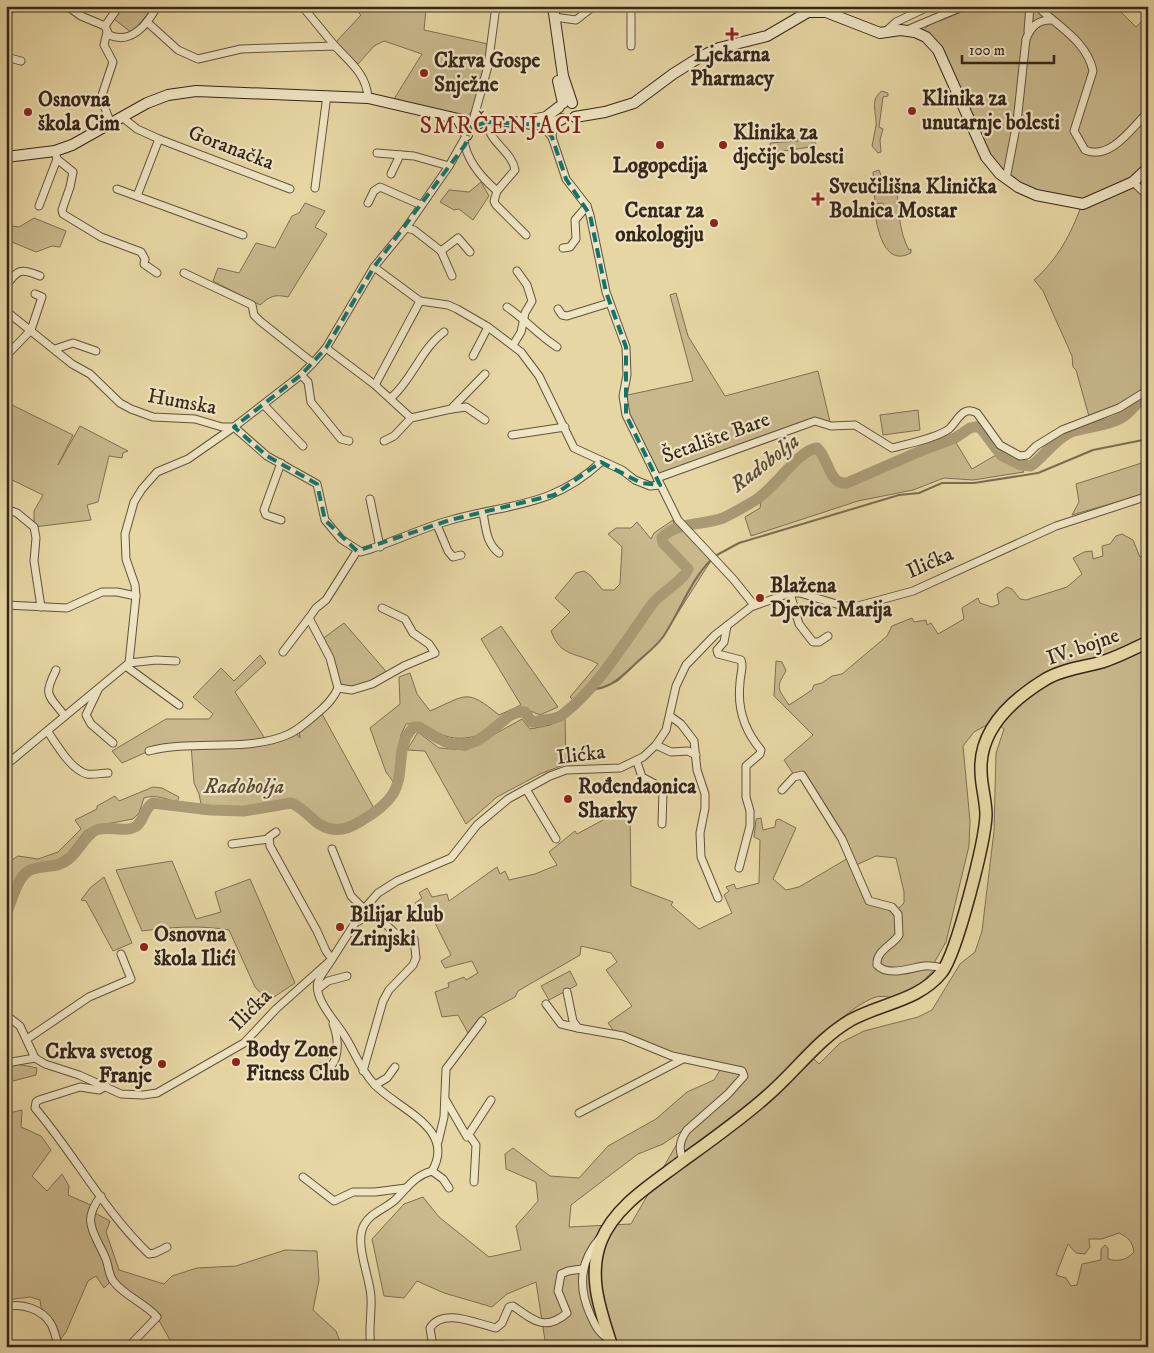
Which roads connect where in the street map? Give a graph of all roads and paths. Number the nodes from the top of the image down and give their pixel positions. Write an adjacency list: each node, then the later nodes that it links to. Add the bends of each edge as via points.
1 (13, 6): 16 (street)
2 (67, 6): 20 (street)
3 (119, 6): 20 (street)
4 (302, 6): 24 (street)
5 (496, 6): 36 (street, via 488,66)
6 (546, 6): 30 (street, via 556,76)
7 (594, 6): 15 (street, via 576,20)
8 (631, 6): 25 (street)
9 (835, 6): 17 (street)
10 (930, 6): 22 (street, via 896,22)
11 (964, 6): 21 (street)
12 (1030, 6): 23 (street)
13 (1037, 6): 18 (street)
14 (158, 7): 19 (street)
15 (554, 11): 30 (street)
16 (6, 16)
17 (840, 17): 22 (street, via 880,33); 30 (street, via 826,12 808,12 767,36 719,48 672,74 634,103 605,112 587,113)
18 (1051, 20): 23 (street, via 1037,23); 31 (street, via 1083,48 1091,64 1092,71 1074,132 1085,150 1102,153)
19 (147, 22): 20 (street, via 137,33 126,38 113,37); 24 (street, via 178,50 198,58 241,49)
20 (106, 29): 34 (street, via 104,45 113,62 101,98)
21 (906, 30): 22 (street); 46 (street, via 926,38 938,50 979,143 989,161)
22 (885, 32)
23 (1026, 39): 46 (street, via 1018,122)
24 (335, 46): 29 (street, via 360,72 368,88)
25 (631, 46)
26 (6, 57): 27 (street)
27 (21, 61)
28 (327, 95): 29 (street); 32 (street, via 182,92 147,103); 48 (street)
29 (368, 98): 36 (street)
30 (569, 108): 33 (street, via 558,112); 36 (street, via 538,119)
31 (1148, 112)
32 (122, 117): 34 (street); 38 (street, Goranačka, via 137,129)
33 (558, 121): 35 (street); 37 (street)
34 (111, 124): 40 (street)
35 (542, 125): 36 (street); 37 (street)
36 (470, 129): 43 (street); 51 (street, via 475,167); 51 (street, via 489,133 514,163 515,170)
37 (552, 137): 57 (street, via 566,179)
38 (159, 139): 50 (street, Goranačka); 52 (street, Goranačka)
39 (377, 153): 41 (street)
40 (56, 155): 42 (street); 56 (street); 66 (street, via 73,172 63,214 101,237 141,252 144,264)
41 (400, 155): 43 (street); 45 (street)
42 (6, 157)
43 (449, 166): 55 (street)
44 (1148, 168): 47 (street)
45 (391, 174)
46 (1006, 179): 47 (street, via 1036,195 1083,204)
47 (1133, 182): 53 (street)
48 (315, 188)
49 (117, 189): 52 (street)
50 (290, 189)
51 (497, 191): 60 (street, via 496,205)
52 (137, 196): 59 (street)
53 (1148, 196)
54 (368, 203): 55 (street, via 380,187)
55 (421, 205): 58 (street)
56 (39, 206)
57 (587, 206): 61 (street, via 575,220 574,243); 73 (street)
58 (406, 228): 62 (street, via 414,230); 64 (street)
59 (243, 235)
60 (526, 235)
61 (562, 248)
62 (441, 251): 63 (street, via 458,238); 69 (street)
63 (470, 252)
64 (374, 267): 72 (street); 83 (street)
65 (517, 271): 77 (street, via 532,296)
66 (157, 273)
67 (184, 273): 88 (street, via 252,304 254,315 260,322)
68 (40, 276): 70 (street, via 21,270)
69 (452, 276)
70 (6, 286)
71 (35, 294): 79 (street, via 42,297)
72 (420, 302): 78 (street, via 448,305); 91 (street)
73 (609, 303): 75 (street, via 567,316); 106 (street, via 622,333 627,357 626,415)
74 (507, 307): 77 (street)
75 (558, 309)
76 (6, 311): 79 (street, Humska)
77 (524, 320): 81 (street); 82 (street)
78 (488, 327): 81 (street); 87 (street)
79 (30, 330): 84 (street, Humska); 86 (street)
80 (444, 332): 93 (street, via 426,348 404,384)
81 (513, 345): 99 (street, via 539,376)
82 (557, 347)
83 (326, 348): 88 (street); 91 (street)
84 (55, 349): 85 (street, via 73,343); 98 (street, Humska, via 90,374 120,403 142,415)
85 (96, 351)
86 (6, 356)
87 (473, 356)
88 (313, 363): 90 (street)
89 (484, 374): 95 (street)
90 (302, 376): 94 (street); 101 (street, via 308,382 311,402 341,439)
91 (375, 386): 93 (street)
92 (1148, 390): 106 (street, Šetalište Bare, via 1119,408 1062,430 1027,455 1020,456 1000,446 977,413 968,411 962,413 949,429 892,448 855,425 831,426 815,421)
93 (391, 398): 96 (street)
94 (264, 405): 98 (street); 103 (street)
95 (451, 409): 96 (street); 97 (street, via 470,409)
96 (411, 418): 102 (street, via 394,436)
97 (485, 420)
98 (234, 427): 105 (street, Humska, via 267,456); 118 (street, via 188,459 157,472 134,502 125,534 126,559)
99 (564, 427): 100 (street); 104 (street, via 574,448)
100 (512, 435)
101 (349, 441)
102 (384, 441)
103 (303, 446)
104 (601, 462): 106 (street, via 617,467 641,483 656,487); 110 (street, via 580,480 554,495 517,507)
105 (281, 463): 111 (street, via 264,510 266,515); 114 (street, Humska, via 317,484 325,520 341,539)
106 (658, 481): 120 (street, via 678,520)
107 (1148, 496): 117 (street, Ilićka, via 1056,526 989,554 926,586 886,599 843,606)
108 (370, 499): 113 (street)
109 (6, 509): 121 (street, via 17,513 34,527 34,561)
110 (483, 513): 112 (street); 115 (street, via 488,540)
111 (281, 520)
112 (437, 525): 113 (street); 116 (street, via 448,551 453,557)
113 (380, 547): 114 (street)
114 (357, 551): 123 (street, via 329,596)
115 (499, 553)
116 (461, 555)
117 (790, 593): 120 (street, Ilićka); 125 (street, via 799,624 813,642)
118 (136, 596): 121 (street, via 102,592 71,607); 129 (street)
119 (6, 605): 121 (street)
120 (754, 605): 124 (street, Ilićka)
121 (41, 607)
122 (382, 608): 132 (street, via 405,619 413,633 429,644 435,653 372,684 352,690)
123 (309, 618): 127 (street); 132 (street, via 330,658)
124 (727, 626): 135 (street, Ilićka, via 692,657 681,673); 152 (street, via 718,654 741,660 740,713 744,728 761,750 746,766 750,826)
125 (828, 636)
126 (1148, 642): 160 (main road, IV. bojne, via 1115,657 1045,679 1008,707 993,725 984,746 980,770 986,817 980,852 957,936)
127 (284, 652)
128 (176, 661): 129 (street, via 156,660)
129 (128, 665): 131 (street); 133 (street)
130 (56, 670): 134 (street, via 47,688 48,694)
131 (100, 685): 134 (street); 137 (street, via 86,715 91,724)
132 (338, 688): 139 (street, via 335,696 319,712 291,734 282,737 218,746 178,745)
133 (180, 705)
134 (64, 715): 136 (street)
135 (670, 716): 138 (street, Ilićka); 140 (street, via 694,741)
136 (48, 732): 142 (street); 143 (street, via 83,772)
137 (113, 743)
138 (656, 745): 140 (street, via 670,752 688,751); 141 (street, Ilićka)
139 (149, 750)
140 (696, 755): 153 (street, via 705,794 700,833 701,857)
141 (636, 762): 144 (street, Ilićka, via 620,768 566,770); 146 (street, via 642,777 663,791)
142 (6, 765)
143 (108, 773)
144 (526, 788): 149 (street); 154 (street, Ilićka, via 477,825 451,858 386,887)
145 (782, 790): 160 (street, via 794,777 802,775 842,839 868,901 892,908 898,914 899,935 876,959 877,965 888,970 924,966)
146 (662, 824)
147 (276, 832): 148 (street)
148 (269, 839): 150 (street); 159 (street)
149 (556, 840)
150 (232, 844)
151 (332, 849): 154 (street, via 351,896)
152 (739, 868)
153 (718, 898)
154 (364, 910): 155 (street, Ilićka)
155 (357, 922): 157 (street, via 373,913); 159 (street, Ilićka)
156 (414, 939): 175 (street, via 416,958 383,1001)
157 (402, 940)
158 (121, 954): 169 (street, via 131,980 89,997)
159 (332, 959): 162 (street, via 319,980); 177 (street, Ilićka, via 244,1043 197,1072 157,1093 121,1094)
160 (944, 968): 183 (main road, via 917,994 864,1014 828,1036 769,1094)
161 (347, 976): 162 (street, via 328,981)
162 (318, 989): 165 (street)
163 (566, 992): 168 (street, via 573,1021)
164 (546, 1004): 168 (street, via 561,1024)
165 (328, 1014): 174 (street, via 334,1028 337,1052 331,1066); 175 (street, via 344,1035)
166 (6, 1015): 169 (street, via 16,1020)
167 (482, 1021): 178 (street, via 446,1069)
168 (578, 1028): 171 (street, via 623,1036)
169 (28, 1039): 170 (street)
170 (35, 1058): 172 (street); 177 (street, Ilićka)
171 (684, 1059): 180 (street); 183 (street, via 736,1069 744,1076 681,1138)
172 (6, 1064)
173 (395, 1067): 176 (street, via 387,1078)
174 (319, 1068)
175 (362, 1071): 176 (street)
176 (375, 1085): 182 (street, via 421,1121)
177 (106, 1086): 189 (street, via 99,1090 80,1087 39,1100 35,1106)
178 (445, 1098): 181 (street, via 464,1134); 182 (street)
179 (491, 1100): 181 (street)
180 (580, 1113)
181 (469, 1135): 186 (street, via 476,1145)
182 (438, 1142): 184 (street, via 437,1162)
183 (683, 1160): 190 (main road, via 626,1205)
184 (432, 1171): 187 (street, via 414,1179); 188 (street)
185 (303, 1177): 187 (street, via 334,1201 353,1192)
186 (474, 1182)
187 (406, 1188): 197 (street, via 393,1202 374,1213 363,1225 361,1233 371,1296)
188 (449, 1188)
189 (101, 1196): 191 (street, via 148,1254); 196 (street, via 91,1210 90,1223 110,1275 115,1283 157,1317 133,1342)
190 (605, 1232): 192 (street, via 591,1249); 194 (main road, via 594,1272)
191 (167, 1247)
192 (582, 1269): 194 (street, via 581,1285 586,1306 599,1332); 198 (street, via 561,1274 558,1291 568,1313 562,1318 545,1323 534,1322 513,1306 508,1307 502,1323 496,1328 450,1317 440,1319 430,1328)
193 (6, 1307): 195 (street, via 25,1307 42,1313 52,1325)
194 (610, 1345)
195 (59, 1347)
196 (135, 1347)
197 (371, 1347)
198 (433, 1347)

